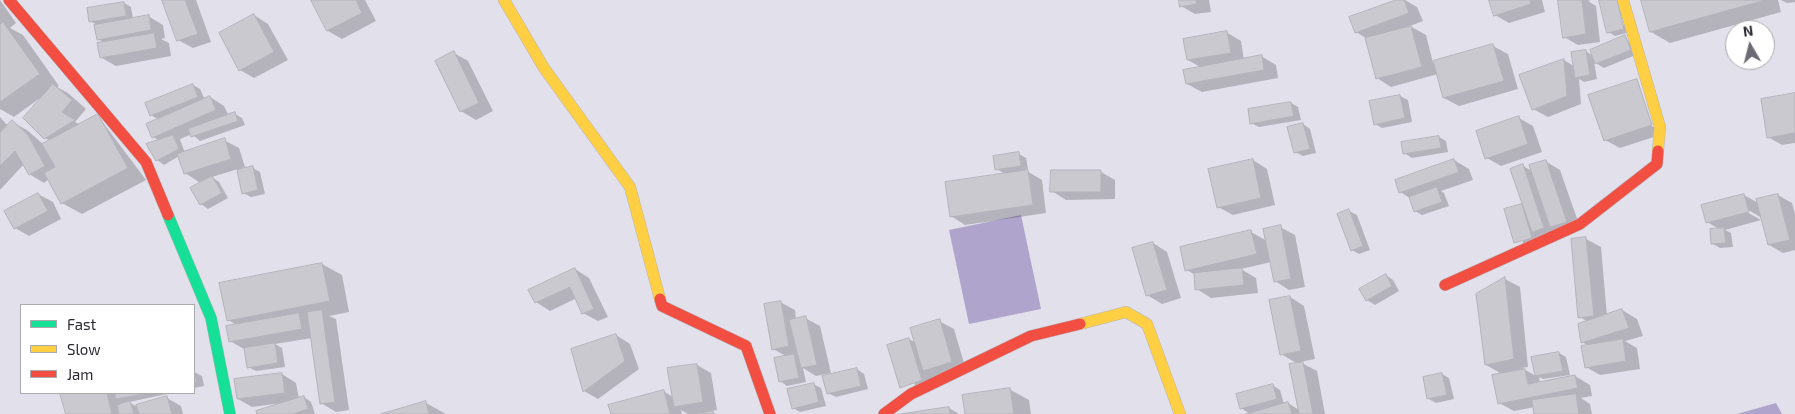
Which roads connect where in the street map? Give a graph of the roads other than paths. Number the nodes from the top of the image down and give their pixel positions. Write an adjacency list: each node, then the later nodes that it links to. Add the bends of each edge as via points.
1 (8, 0): 5 (street, via 146,162 211,318)
2 (504, 0): 6 (street, via 544,68 630,187 662,306 746,346)
3 (1623, 0): 4 (street, via 1660,127 1657,164 1580,224)
4 (1445, 284)
5 (230, 414)
6 (770, 414)
7 (884, 414): 8 (street, via 911,394 1031,336 1126,312 1147,324)
8 (1180, 414)

